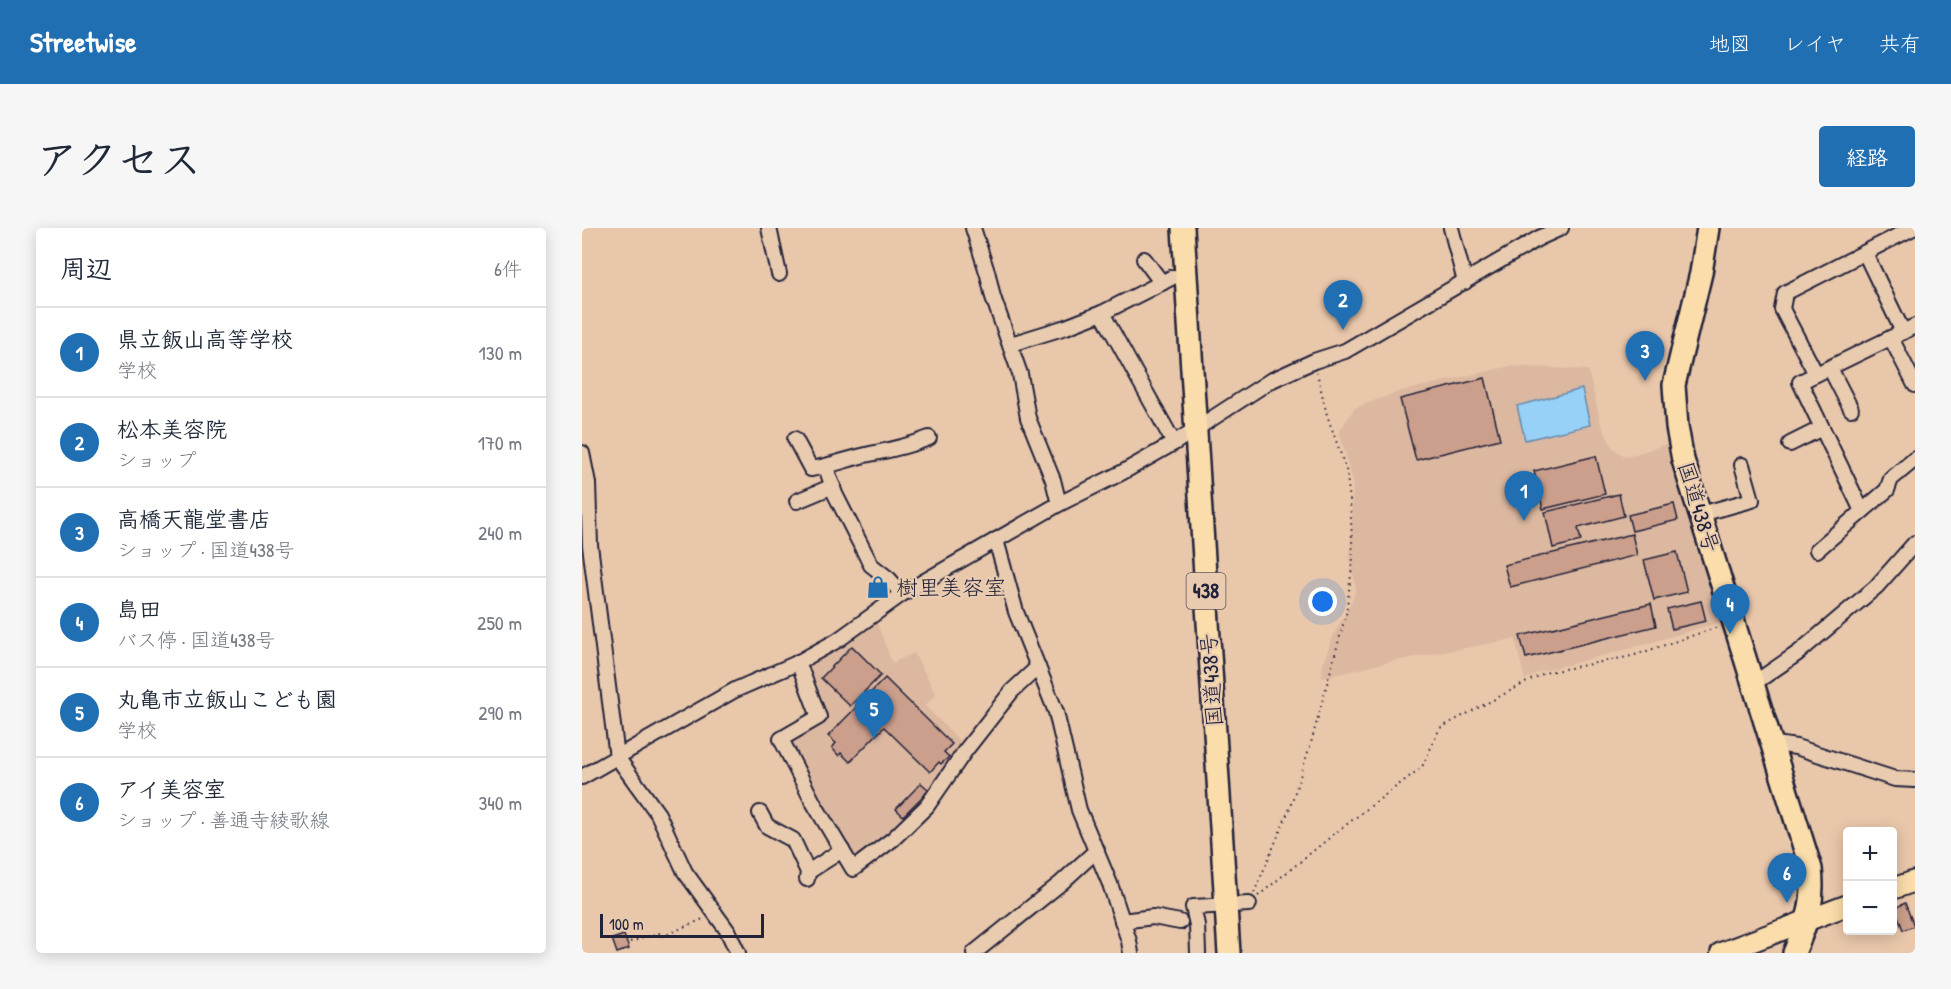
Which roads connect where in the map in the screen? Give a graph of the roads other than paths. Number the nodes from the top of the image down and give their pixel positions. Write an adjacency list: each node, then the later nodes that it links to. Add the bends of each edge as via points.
1 (769, 228): 11 (street)
2 (974, 228): 16 (street)
3 (1170, 228): 12 (highway, 国道438号 / 438)
4 (1183, 228): 22 (highway, 国道438号 / 438)
5 (1452, 228): 13 (street)
6 (1562, 228): 13 (street)
7 (1708, 228): 34 (highway, 国道438号, via 1674,385 1683,460)
8 (1913, 228): 9 (street)
9 (1865, 253): 15 (street); 18 (street, via 1785,293 1782,309)
10 (1144, 259): 12 (street)
11 (779, 274)
12 (1167, 280): 14 (street); 22 (highway, 国道438号 / 438)
13 (1465, 282): 22 (street, via 1345,351 1270,381)
14 (1102, 313): 16 (street); 22 (street)
15 (1903, 332): 17 (street); 19 (street)
16 (1011, 344): 32 (street, via 1028,418)
17 (1830, 368): 18 (street); 20 (street)
18 (1816, 374): 21 (street, via 1800,382)
19 (1915, 386)
20 (1851, 409)
21 (1822, 428): 25 (street); 33 (street)
22 (1184, 436): 32 (street); 53 (highway, 国道438号 / 438)
23 (795, 438): 29 (street, via 811,470)
24 (929, 438): 29 (street)
25 (1790, 444)
26 (582, 453): 38 (street, via 588,483)
27 (1915, 459): 33 (street)
28 (1742, 465): 34 (street, via 1752,500)
29 (826, 467): 30 (street)
30 (833, 486): 31 (street); 39 (street, via 871,565)
31 (797, 501)
32 (1059, 504): 35 (street)
33 (1862, 511): 37 (street)
34 (1701, 514): 42 (highway, 国道438号)
35 (996, 540): 39 (street); 41 (street, via 1016,612)
36 (1915, 543): 42 (street, via 1876,587 1798,653)
37 (1817, 550)
38 (587, 570): 44 (street)
39 (902, 594): 40 (street, via 838,640)
40 (798, 662): 44 (street, via 735,690); 48 (street, via 819,717 781,739)
41 (1038, 668): 48 (street, via 1012,691 927,806 893,839 853,869); 49 (street, via 1056,712 1079,810)
42 (1753, 684): 43 (highway, 国道438号)
43 (1770, 745): 46 (street, via 1796,747 1895,780); 56 (highway, 国道438号, via 1811,869 1813,897)
44 (617, 757): 45 (street); 58 (street, via 657,814 686,872 727,930)
45 (582, 777)
46 (1915, 780)
47 (760, 813): 48 (street, via 767,826 793,840 807,875)
48 (842, 850)
49 (1097, 850): 55 (street); 59 (street)
50 (1915, 881): 51 (main road)
51 (1897, 888)
52 (1249, 904): 53 (street)
53 (1219, 905): 61 (street, via 1193,907); 62 (highway, 国道438号 / 438); 63 (highway, 国道438号 / 438)
54 (1843, 907): 56 (main road)
55 (1122, 921): 57 (street, via 1153,917); 60 (street)
56 (1808, 921): 64 (main road); 65 (highway, 国道438号)
57 (1180, 922)
58 (738, 953)
59 (974, 953)
60 (1131, 953)
61 (1198, 953)
62 (1216, 953)
63 (1229, 953)
64 (1721, 953)
65 (1794, 953)

